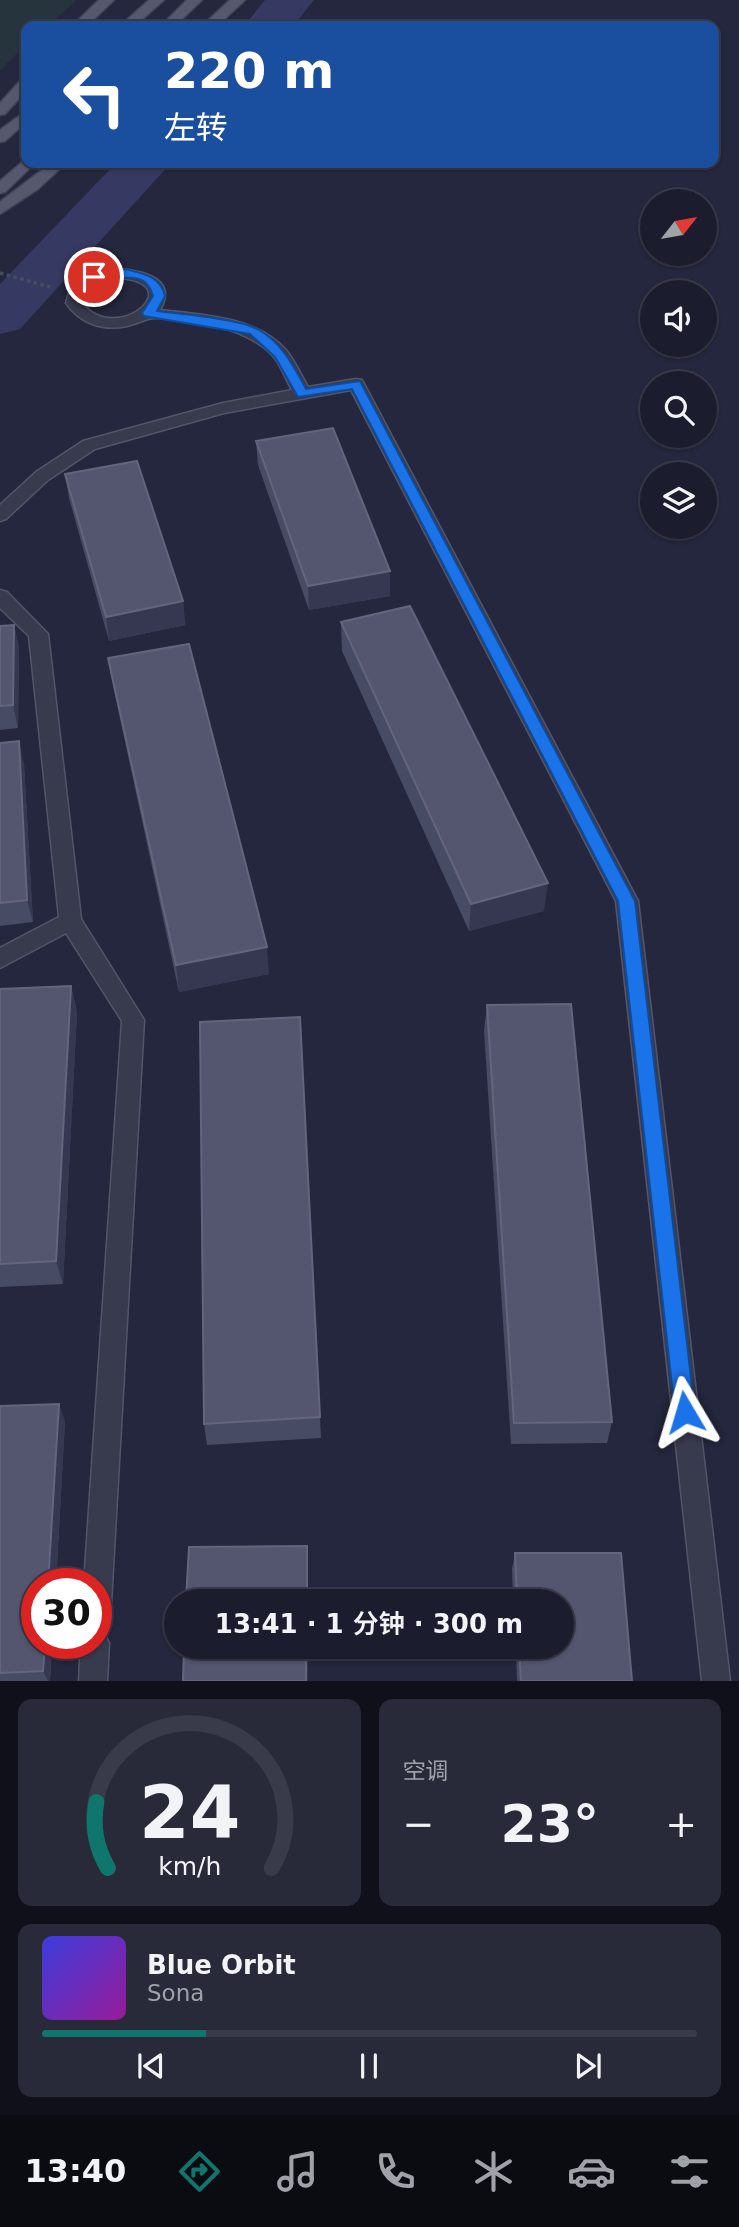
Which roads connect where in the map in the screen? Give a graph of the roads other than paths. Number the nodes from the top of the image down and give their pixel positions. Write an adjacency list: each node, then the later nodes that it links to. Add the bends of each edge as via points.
1 (107, 0): 5 (main road)
2 (157, 0): 6 (main road)
3 (195, 0): 7 (main road)
4 (238, 0): 8 (main road)
5 (84, 21)
6 (133, 21)
7 (173, 21)
8 (215, 21)
9 (21, 88): 10 (main road)
10 (0, 111)
11 (21, 119): 12 (main road)
12 (0, 138)
13 (22, 168): 15 (main road)
14 (53, 168): 16 (main road)
15 (0, 189)
16 (0, 209)
17 (148, 313): 17 (street, via 156,305 157,287 138,275 94,277 75,294 78,311 95,321 128,321); 18 (street, via 254,332 280,355)
18 (303, 394): 19 (street, via 223,408 89,445 42,476); 26 (street, via 356,384 626,901)
19 (0, 515)
20 (0, 597): 21 (street, via 38,634)
21 (70, 921): 22 (street); 23 (street, via 133,1020)
22 (0, 959)
23 (99, 1568)
24 (94, 1659): 25 (street)
25 (93, 1681)
26 (716, 1681)

